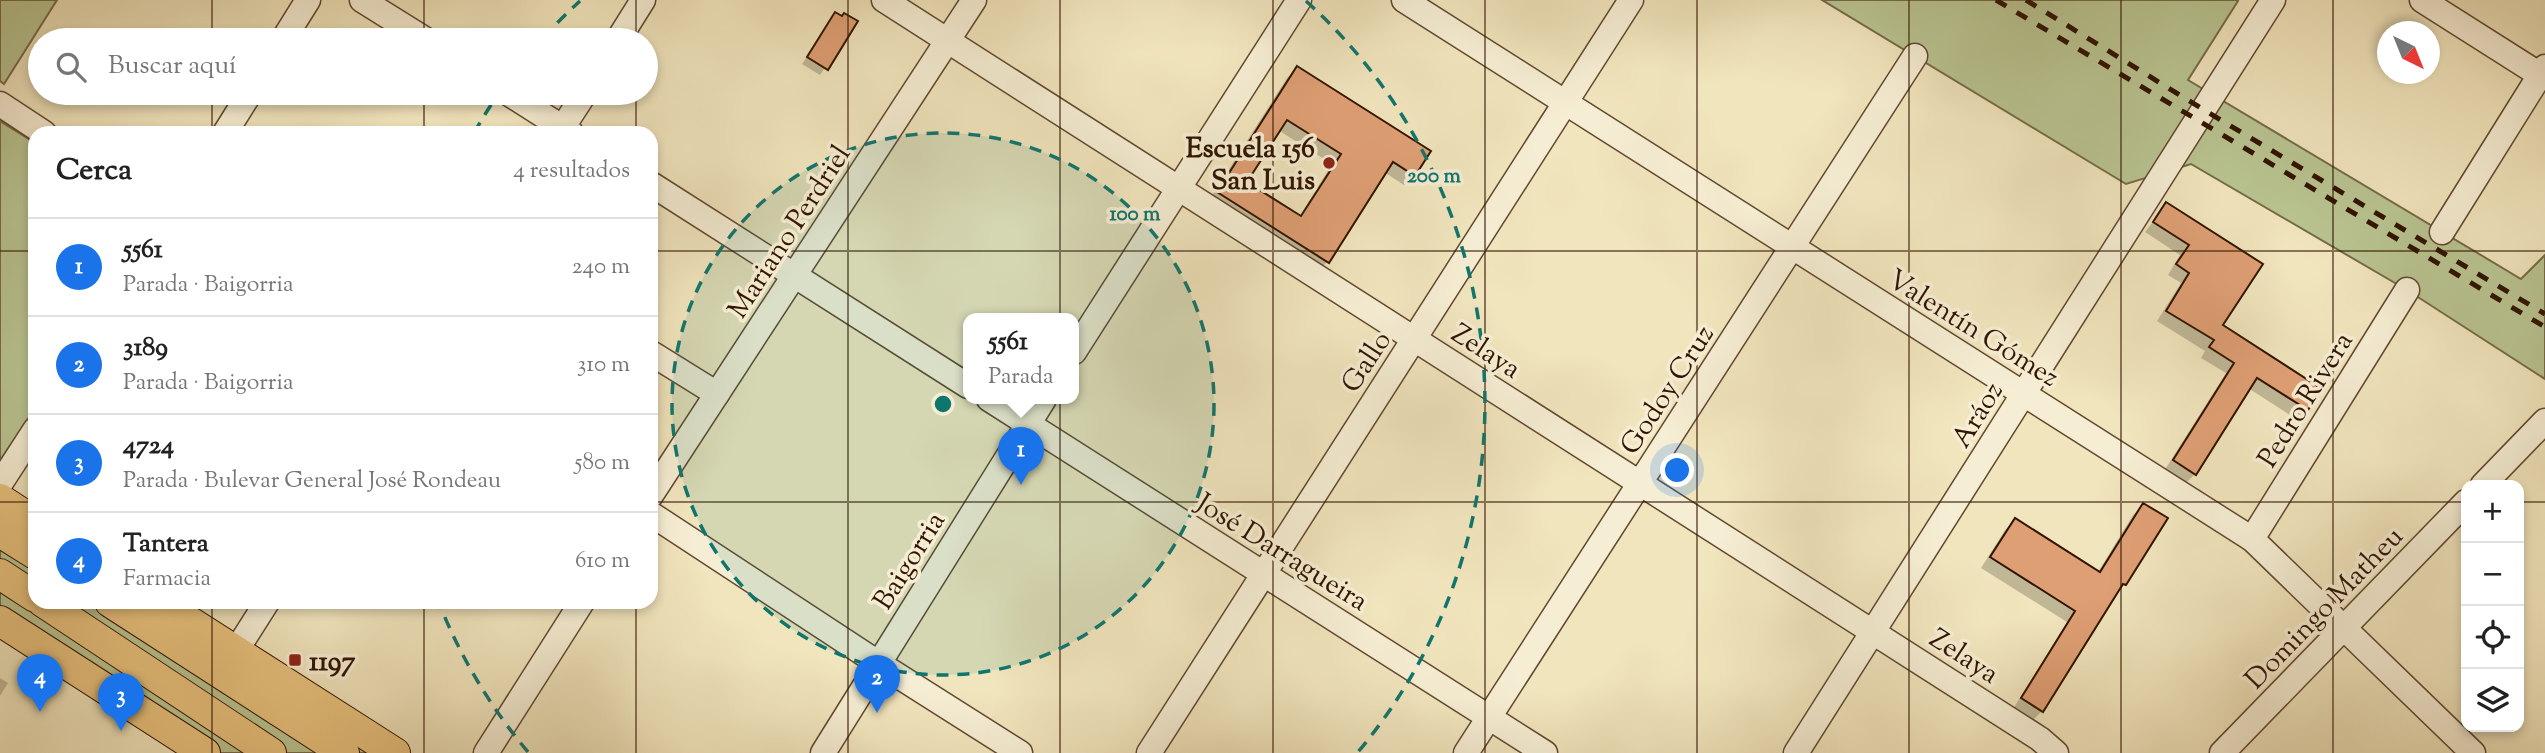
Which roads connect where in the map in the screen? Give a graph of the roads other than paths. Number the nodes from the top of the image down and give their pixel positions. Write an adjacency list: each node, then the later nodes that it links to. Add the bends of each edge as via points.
1 (309, 0): 11 (street)
2 (362, 0): 12 (street)
3 (643, 0): 13 (street)
4 (884, 0): 14 (street, Zelaya)
5 (974, 0): 14 (street, Mariano Perdriel)
6 (1299, 0): 27 (street)
7 (1404, 0): 17 (street, Valentín Gómez)
8 (1631, 0): 17 (street, Gallo)
9 (2273, 0): 37 (street, Aráoz)
10 (2422, 0): 16 (street)
11 (291, 28)
12 (407, 28)
13 (626, 28)
14 (947, 41): 27 (street, Zelaya); 30 (street, Mariano Perdriel)
15 (1915, 57): 29 (street, Godoy Cruz)
16 (2543, 73): 28 (street)
17 (1565, 103): 29 (street, Valentín Gómez); 32 (street, Gallo)
18 (0, 104): 22 (street)
19 (242, 105): 23 (street)
20 (526, 105): 24 (street)
21 (578, 105): 25 (street)
22 (33, 126)
23 (229, 126)
24 (557, 126)
25 (567, 126)
26 (658, 188): 30 (street)
27 (1177, 188): 32 (street, Zelaya); 33 (street)
28 (2442, 232)
29 (1792, 247): 37 (street, Valentín Gómez); 44 (street, Godoy Cruz)
30 (794, 275): 35 (street); 36 (street, Mariano Perdriel)
31 (2407, 290): 52 (street, Pedro Rivera)
32 (1414, 339): 44 (street, Zelaya); 55 (street, Gallo)
33 (1079, 343)
34 (658, 357): 36 (street)
35 (963, 383)
36 (717, 394): 46 (street, Mariano Perdriel)
37 (2024, 394): 52 (street, Valentín Gómez); 65 (street, Aráoz)
38 (997, 404): 40 (street, José Darragueira)
39 (1041, 404): 40 (street, Baigorria)
40 (1028, 424): 55 (street, José Darragueira); 67 (street, Baigorria)
41 (2541, 433): 43 (street)
42 (28, 441): 45 (street)
43 (2489, 480)
44 (1640, 483): 65 (street, Zelaya); 69 (street, Godoy Cruz)
45 (0, 484)
46 (658, 484)
47 (0, 499): 49 (main road)
48 (2461, 507): 64 (street, Domingo Matheu)
49 (28, 517)
50 (658, 519): 67 (street)
51 (0, 532): 53 (main road)
52 (2252, 539): 64 (street, Valentín Gómez)
53 (28, 550)
54 (0, 573): 56 (main road)
55 (1264, 574): 69 (street, José Darragueira); 78 (street, Gallo)
56 (28, 592)
57 (54, 609): 72 (main road)
58 (121, 609): 68 (main road)
59 (170, 609): 63 (main road)
60 (263, 609): 66 (street)
61 (578, 609): 75 (street)
62 (0, 621): 70 (main road)
63 (189, 621): 66 (main road); 68 (main road)
64 (2344, 628): 83 (street, Domingo Matheu); 84 (street, Valentín Gómez)
65 (1873, 632): 81 (street, Aráoz); 82 (street, Zelaya)
66 (236, 651): 74 (main road)
67 (878, 663): 76 (street, Baigorria); 77 (street)
68 (259, 698): 73 (main road)
69 (1489, 717): 79 (street, Godoy Cruz); 80 (street, José Darragueira)
70 (174, 745): 71 (main road)
71 (205, 753)
72 (271, 753)
73 (344, 753)
74 (395, 753)
75 (486, 753)
76 (823, 753)
77 (1020, 753)
78 (1149, 753)
79 (1466, 753)
80 (1545, 753)
81 (1796, 753)
82 (2056, 753)
83 (2222, 753)
84 (2473, 753)

